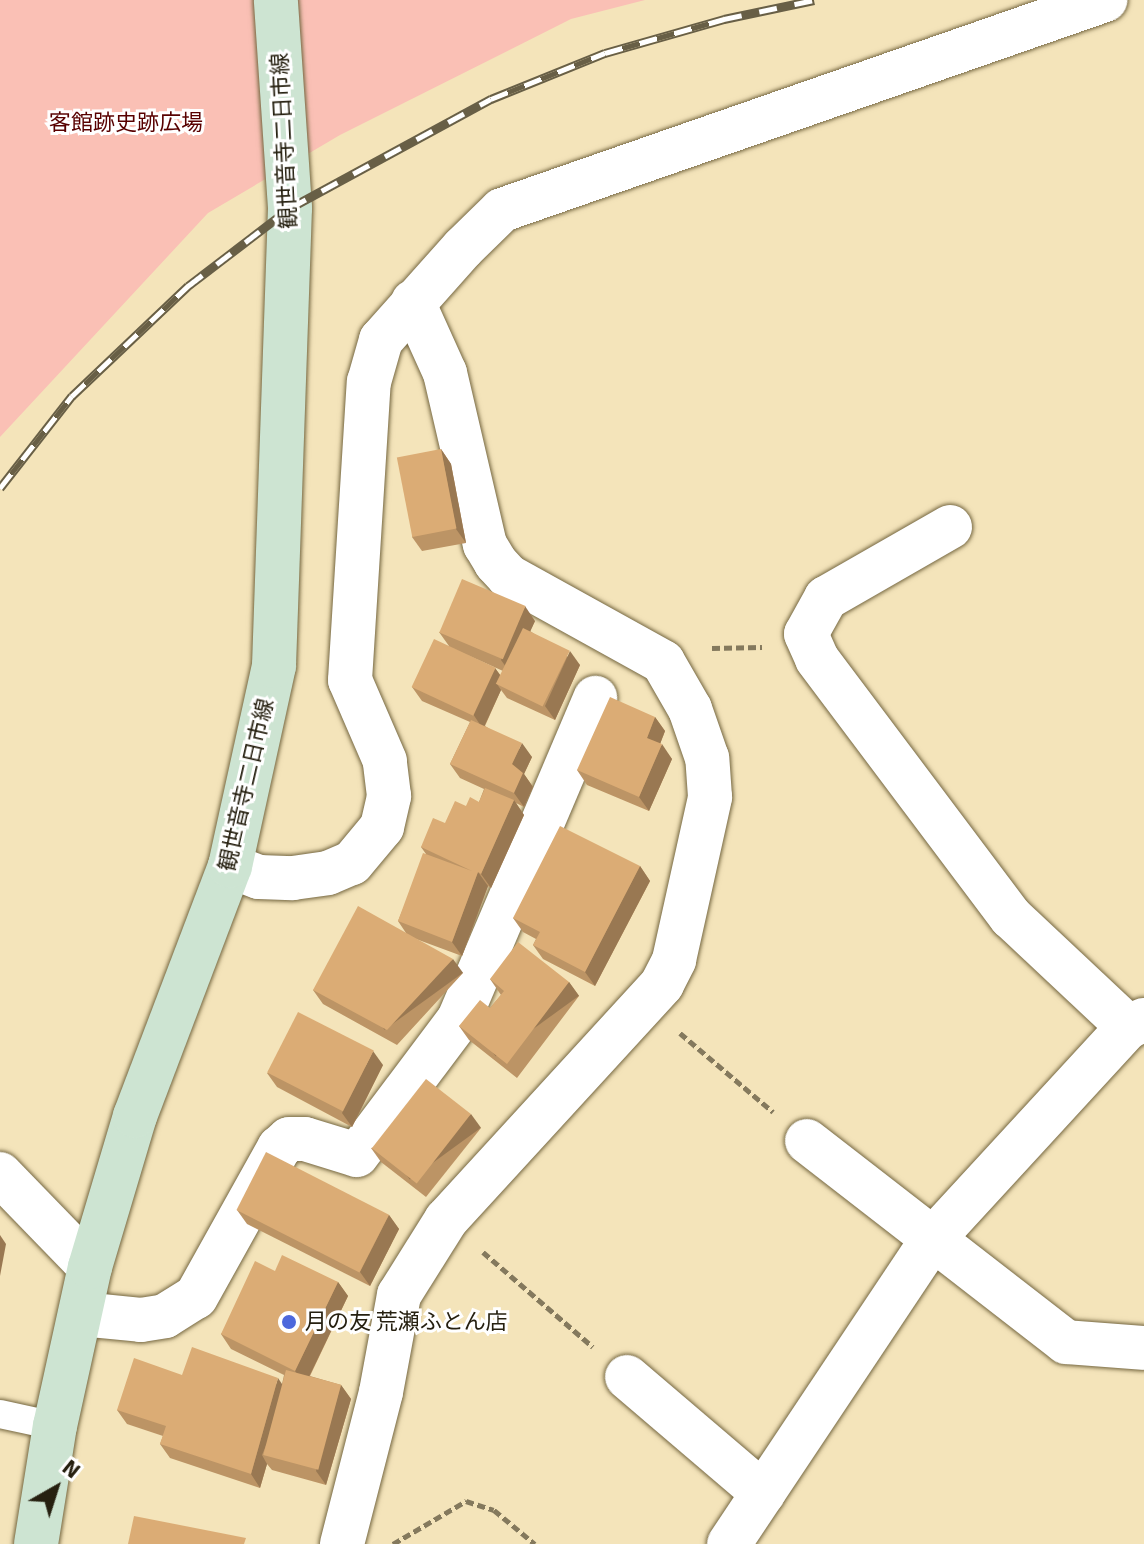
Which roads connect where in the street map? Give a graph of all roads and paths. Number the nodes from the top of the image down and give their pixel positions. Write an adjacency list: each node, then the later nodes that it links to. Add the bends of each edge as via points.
1 (276, 0): 8 (main road, 観世音寺二日市線, via 290,208 274,666)
2 (1105, 0): 3 (street, via 502,210)
3 (413, 302): 6 (street, via 445,373 485,545 496,563 508,576); 8 (street, via 381,340 372,361 350,680 385,761 389,796 382,827 352,863 328,873 259,877)
4 (950, 527): 5 (street, via 826,598)
5 (815, 618): 6 (path, via 784,618 771,647 682,649); 10 (street, via 806,634 817,659 1011,917)
6 (663, 662): 9 (street, via 690,709 707,758 710,797 674,960)
7 (595, 698): 16 (street, via 459,1019 357,1155 289,1139 279,1148 196,1297 165,1316 141,1320)
8 (230, 866): 15 (main road, 観世音寺二日市線, via 135,1116)
9 (646, 1004): 11 (path); 13 (street)
10 (1136, 1024): 14 (street)
11 (807, 1141): 14 (street)
12 (0, 1174): 15 (street)
13 (446, 1220): 18 (path); 23 (street, via 399,1295 381,1392)
14 (931, 1241): 17 (street, via 1066,1342); 21 (street)
15 (90, 1267): 16 (main road, 観世音寺二日市線)
16 (81, 1314): 20 (main road, 観世音寺二日市線)
17 (1144, 1348)
18 (627, 1377): 21 (street)
19 (0, 1414): 20 (lane)
20 (55, 1426): 22 (main road, 観世音寺二日市線)
21 (763, 1493): 26 (street)
22 (36, 1544)
23 (342, 1544)
24 (392, 1544): 25 (path, via 466,1501 494,1510)
25 (535, 1544)
26 (729, 1544)

